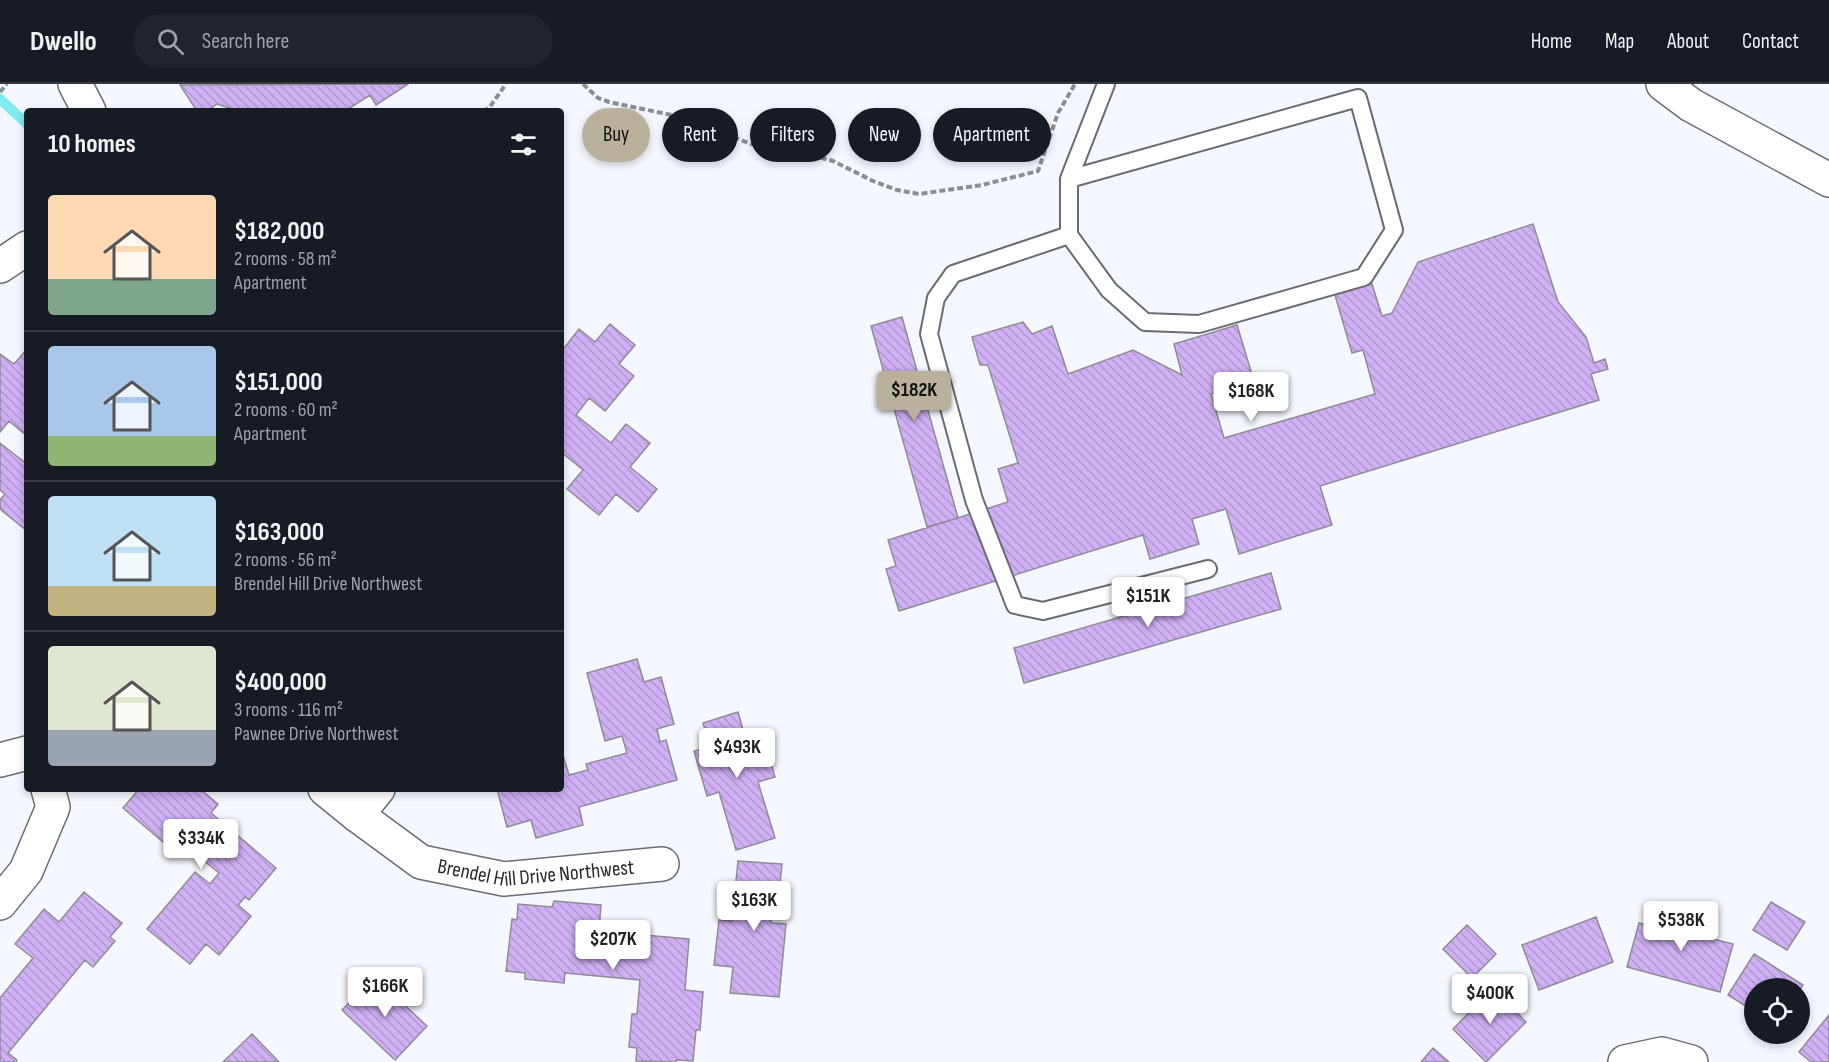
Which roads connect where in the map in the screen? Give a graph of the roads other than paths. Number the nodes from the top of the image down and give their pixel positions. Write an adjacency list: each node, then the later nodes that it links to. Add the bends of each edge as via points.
1 (75, 84): 5 (street)
2 (1106, 84): 6 (lane)
3 (1663, 84): 4 (street)
4 (1691, 94): 7 (street)
5 (87, 108)
6 (1070, 179): 8 (lane); 8 (lane, via 1358,98 1394,230 1364,277 1199,324 1145,322 1109,291)
7 (1829, 180)
8 (1069, 235): 11 (lane, via 953,274 936,298 929,334 974,500 1015,605 1043,611)
9 (24, 250): 10 (street)
10 (0, 266)
11 (1208, 569)
12 (24, 754): 13 (street)
13 (0, 760)
14 (49, 792): 19 (street, via 53,807 26,871)
15 (329, 792): 17 (street, Brendel Hill Drive Northwest)
16 (376, 792): 17 (street)
17 (357, 815): 18 (street, Brendel Hill Drive Northwest, via 422,862 504,879)
18 (662, 864)
19 (0, 903)
20 (1624, 1062): 21 (street, via 1662,1054)
21 (1691, 1062)

